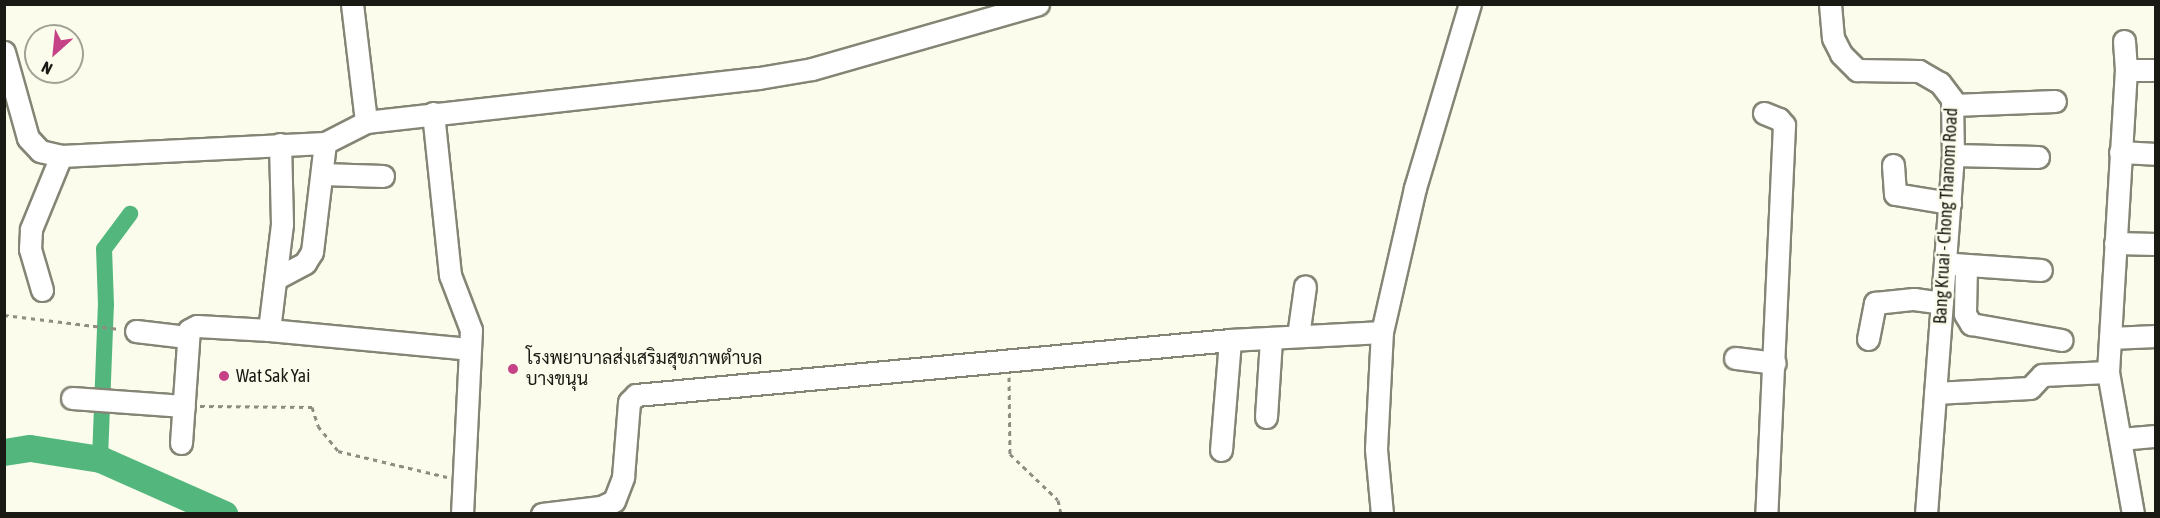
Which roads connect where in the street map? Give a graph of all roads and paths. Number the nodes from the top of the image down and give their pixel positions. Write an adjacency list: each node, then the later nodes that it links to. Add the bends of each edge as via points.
1 (352, 4): 13 (street)
2 (1038, 4): 11 (street, via 812,69)
3 (1470, 4): 39 (street, via 1415,188)
4 (1830, 4): 10 (street, Bang Kruai - Chong Thanom Road, via 1833,38 1840,54 1857,70 1919,71 1940,82)
5 (2124, 41): 7 (street)
6 (4, 52): 19 (street, via 28,138 40,151)
7 (2126, 70): 8 (street); 16 (street)
8 (2156, 70)
9 (2055, 101): 10 (street)
10 (1953, 105): 18 (street, Bang Kruai - Chong Thanom Road)
11 (434, 113): 13 (street); 61 (street, via 450,275 471,330)
12 (1764, 113): 51 (street, via 1779,118 1784,125)
13 (366, 122): 14 (street)
14 (325, 143): 15 (street); 22 (street)
15 (280, 144): 19 (street); 25 (street)
16 (2120, 152): 17 (street); 27 (street)
17 (2156, 154)
18 (1953, 155): 20 (street); 24 (street, Bang Kruai - Chong Thanom Road)
19 (61, 156): 34 (street, via 31,229 30,249)
20 (2038, 157)
21 (1893, 165): 24 (street, via 1895,194)
22 (322, 174): 23 (street); 26 (street)
23 (383, 176)
24 (1950, 203): 29 (street, Bang Kruai - Chong Thanom Road)
25 (282, 224): 26 (street); 32 (street)
26 (317, 226): 32 (street, via 312,252 305,263)
27 (2115, 243): 28 (street); 43 (street)
28 (2156, 244)
29 (1945, 264): 30 (street); 35 (street, Bang Kruai - Chong Thanom Road)
30 (1966, 265): 31 (street); 47 (street, via 1965,314 1971,324)
31 (2041, 270)
32 (277, 278): 37 (street)
33 (1305, 286): 40 (street)
34 (42, 290)
35 (1942, 303): 45 (street, via 1875,303); 53 (street, Bang Kruai - Chong Thanom Road)
36 (4, 315): 38 (path)
37 (269, 330): 42 (street, via 197,327 189,330); 48 (street)
38 (136, 332): 42 (street)
39 (1382, 332): 40 (street); 65 (street, via 1376,449)
40 (1298, 336): 44 (street)
41 (2156, 336): 43 (street)
42 (186, 337): 55 (street)
43 (2110, 338): 52 (street)
44 (1271, 339): 46 (street); 56 (street)
45 (1868, 339)
46 (1230, 340): 50 (street); 60 (street)
47 (2062, 340)
48 (458, 348)
49 (1735, 358): 51 (street)
50 (1008, 360): 63 (street, via 636,395 629,402 623,477 614,501 601,507); 64 (path, via 1010,454 1058,500)
51 (1775, 363): 66 (street)
52 (2108, 372): 53 (street, via 2042,375 2030,388); 58 (street)
53 (1935, 393): 67 (street, Bang Kruai - Chong Thanom Road)
54 (72, 398): 55 (street, via 103,397)
55 (184, 406): 59 (street); 61 (path, via 312,407 318,426 338,451)
56 (1266, 417)
57 (2156, 436): 58 (street)
58 (2120, 439): 68 (street)
59 (181, 443)
60 (1221, 450)
61 (463, 479): 62 (street)
62 (462, 513)
63 (542, 513)
64 (1061, 513)
65 (1383, 513)
66 (1766, 513)
67 (1926, 513)
68 (2133, 513)

